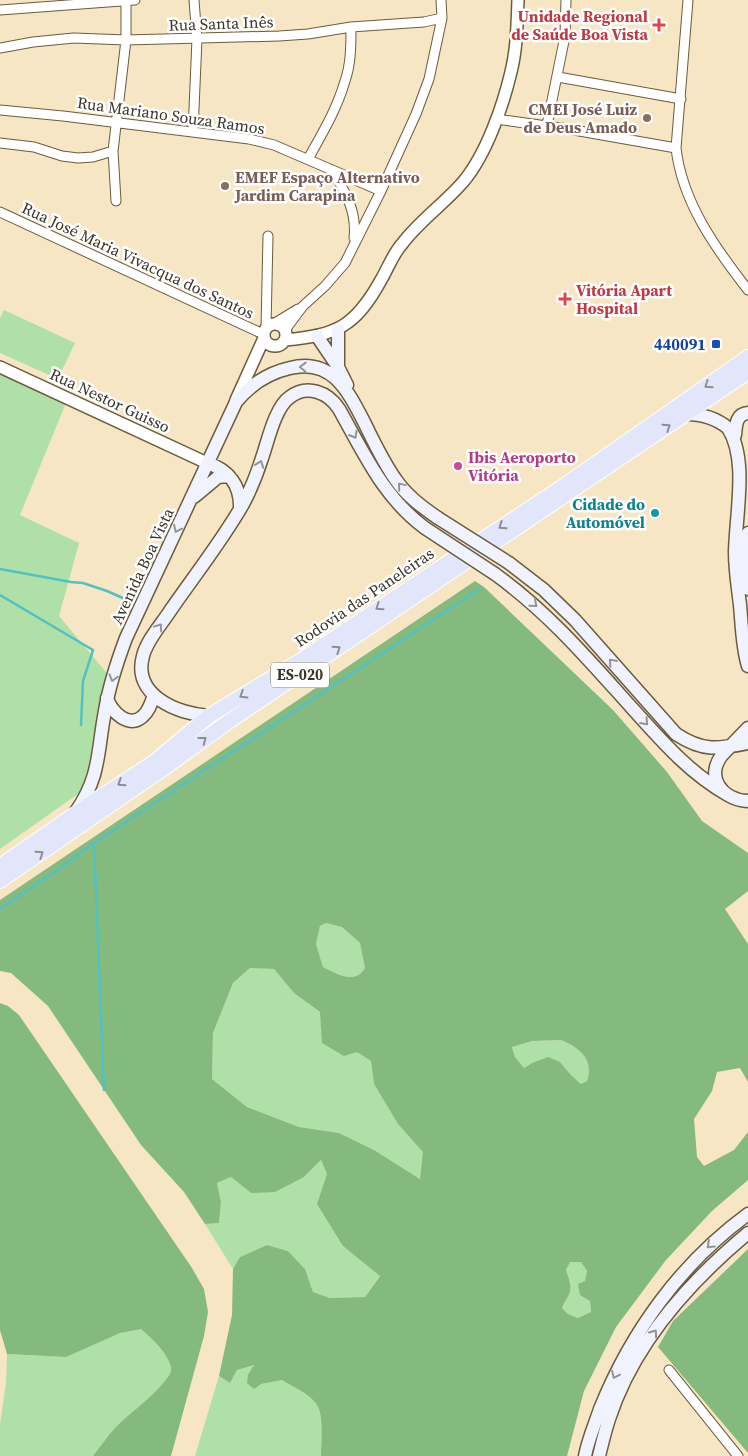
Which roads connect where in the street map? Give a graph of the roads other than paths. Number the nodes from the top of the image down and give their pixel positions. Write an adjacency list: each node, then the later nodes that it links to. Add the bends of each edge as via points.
1 (126, 0): 2 (street); 8 (street); 13 (street)
2 (135, 0)
3 (194, 0): 12 (street)
4 (441, 0): 10 (street)
5 (518, 0): 18 (street, via 512,71)
6 (566, 0): 15 (street, via 565,36)
7 (688, 0): 16 (street)
8 (21, 4): 9 (street)
9 (0, 10)
10 (442, 18): 11 (street, Rua Santa Inês); 27 (street, via 423,97)
11 (351, 27): 12 (street, Rua Santa Inês, via 308,34); 25 (street, via 346,80 327,126)
12 (197, 38): 13 (street, Rua Santa Inês); 21 (street)
13 (126, 40): 14 (street, Rua Santa Inês, via 74,38); 19 (street)
14 (0, 48)
15 (558, 78): 16 (street); 20 (street)
16 (681, 99): 23 (street)
17 (0, 110): 19 (street, Rua Mariano Souza Ramos)
18 (496, 119): 20 (street); 34 (street, via 468,176 401,245 366,305)
19 (117, 122): 21 (street, Rua Mariano Souza Ramos); 24 (street)
20 (547, 125): 23 (street)
21 (193, 132): 25 (street, Rua Mariano Souza Ramos, via 249,139)
22 (0, 143): 24 (street, via 19,144 78,158 92,158)
23 (676, 148): 32 (street, via 688,193 703,224)
24 (113, 151): 28 (street)
25 (308, 159): 26 (street, Rua Mariano Souza Ramos)
26 (333, 171): 27 (street, Rua Mariano Souza Ramos); 31 (street, via 354,213)
27 (381, 191): 31 (street)
28 (116, 201)
29 (0, 212): 35 (street, Rua José Maria Vivacqua dos Santos)
30 (268, 236): 35 (street)
31 (353, 247): 33 (street, via 331,280)
32 (748, 290)
33 (303, 306): 35 (street); 36 (street)
34 (338, 330): 37 (street); 40 (main road)
35 (267, 331): 36 (street, via 281,325); 36 (street, via 267,343 273,346 280,345); 42 (street, Avenida Boa Vista)
36 (285, 335): 37 (street)
37 (317, 336): 40 (main road)
38 (748, 357): 57 (main road, Rodovia das Paneleiras / ES-020, one-way to 57, via 562,487 300,660)
39 (0, 367): 47 (street, Rua Nestor Guisso)
40 (338, 367): 45 (main road)
41 (748, 372): 44 (main road, Rodovia das Paneleiras / ES-020)
42 (236, 402): 45 (main road, one-way to 42, via 343,385 325,371 311,367 296,367 268,375); 47 (main road, Avenida Boa Vista)
43 (748, 413): 46 (main road, via 739,417)
44 (686, 414): 46 (main road, via 717,420); 65 (main road, Rodovia das Paneleiras / ES-020, one-way to 44, via 231,720)
45 (368, 430): 60 (main road, one-way to 45, bridge, via 703,747 676,734 565,610 538,585 438,518 402,488)
46 (735, 435): 53 (main road, via 746,456 748,472 735,550)
47 (207, 463): 48 (main road); 49 (main road, Avenida Boa Vista)
48 (230, 476): 49 (main road, via 218,477); 50 (main road, via 239,494)
49 (190, 500): 56 (main road, Avenida Boa Vista, one-way to 56, via 126,638)
50 (240, 509): 55 (main road, one-way to 50, via 142,677 145,650); 61 (main road, one-way to 61, bridge, via 282,405 295,394 313,391 326,395 335,403 386,490 404,510 526,597 560,628 675,755 711,786)
51 (748, 533): 52 (main road, via 745,554)
52 (748, 590)
53 (745, 642): 54 (main road)
54 (748, 666)
55 (154, 695): 56 (main road, via 145,714 133,720 114,712); 57 (main road, via 180,711)
56 (107, 698): 63 (main road, Avenida Boa Vista, via 96,770 87,794)
57 (209, 716): 63 (main road, Rodovia das Paneleiras / ES-020, one-way to 63, via 154,762)
58 (748, 728): 60 (main road)
59 (748, 743): 60 (main road)
60 (730, 746): 61 (main road, via 715,770 719,787)
61 (728, 795): 62 (main road)
62 (748, 801)
63 (73, 815): 64 (main road, Rodovia das Paneleiras / ES-020)
64 (0, 866)
65 (0, 881)
66 (748, 1214): 69 (main road, one-way to 69, via 710,1244 689,1266 646,1321 614,1378)
67 (748, 1233): 70 (main road, one-way to 67, via 621,1390 650,1338 694,1284)
68 (669, 1370): 71 (street)
69 (585, 1456)
70 (598, 1456)
71 (738, 1456)

